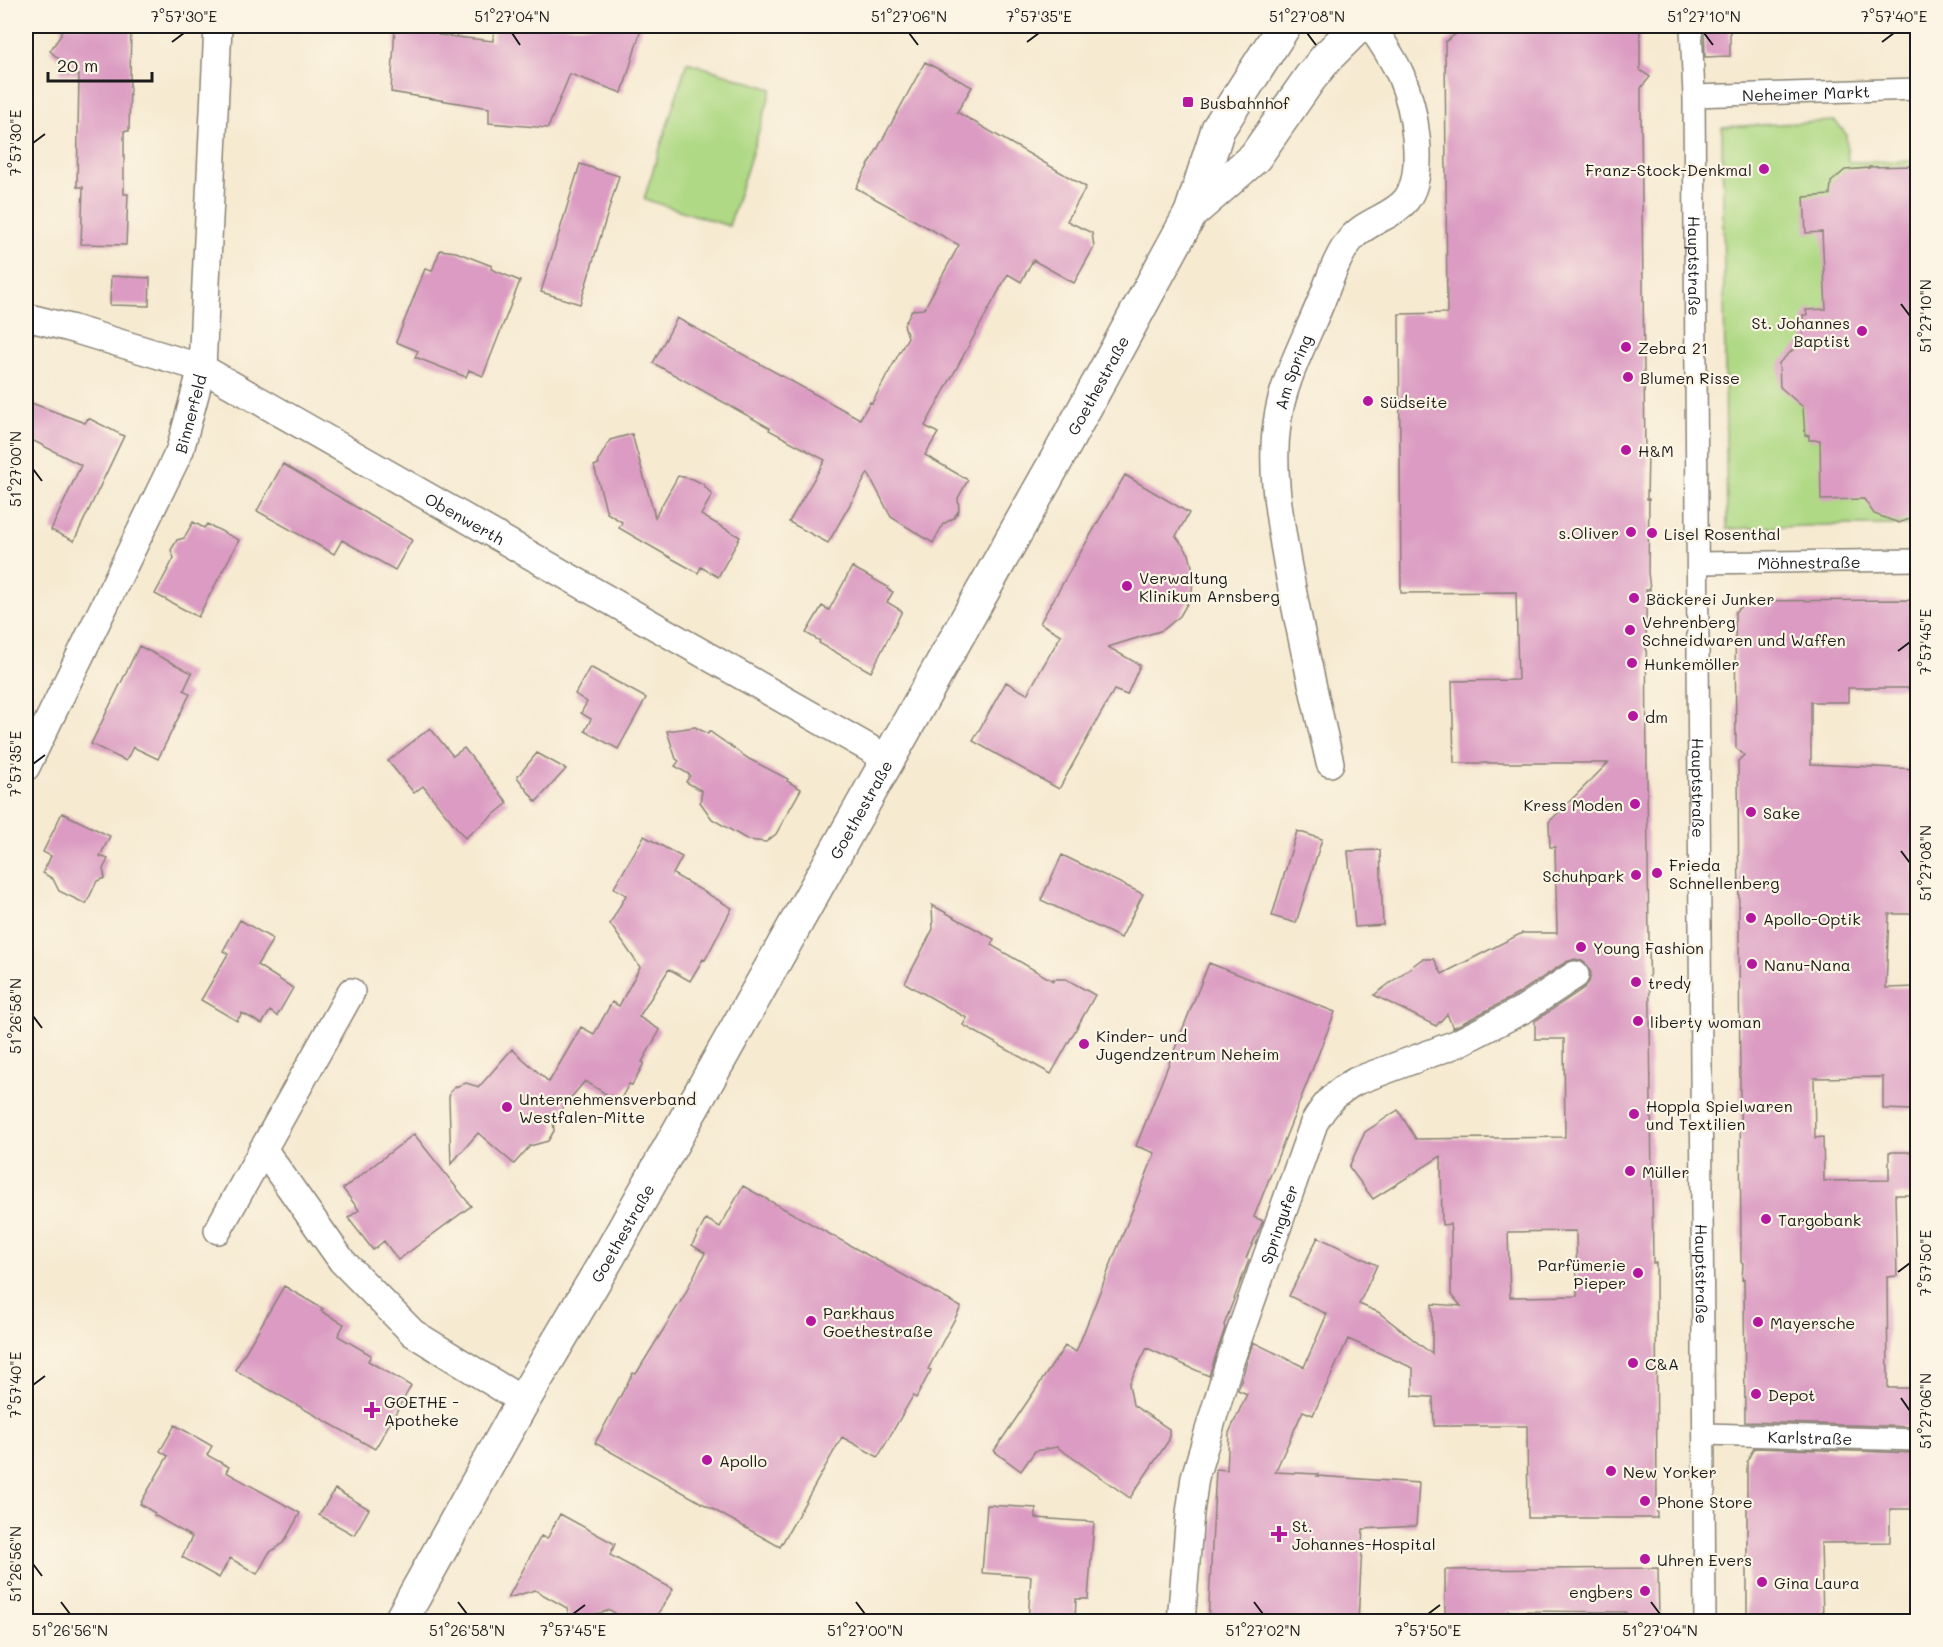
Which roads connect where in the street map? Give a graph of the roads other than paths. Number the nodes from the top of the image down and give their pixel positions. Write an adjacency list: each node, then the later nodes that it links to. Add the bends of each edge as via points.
1 (218, 26): 10 (street, Binnerfeld)
2 (1284, 26): 8 (street, Goethestraße, via 1218,129)
3 (1358, 26): 8 (street, Goethestraße, via 1310,78 1255,157)
4 (1371, 26): 14 (street, Am Spring, via 1400,74 1410,102 1416,174 1406,200 1358,232 1344,248 1295,361 1275,440 1276,486 1289,572)
5 (1691, 26): 7 (street, Hauptstraße)
6 (1917, 89): 7 (street, Neheimer Markt)
7 (1695, 96): 12 (street, Hauptstraße)
8 (1191, 213): 13 (street, Goethestraße, via 1058,459)
9 (26, 317): 10 (street, Obenwerth)
10 (202, 368): 13 (street, Obenwerth); 15 (street, Binnerfeld, via 180,450)
11 (1917, 560): 12 (street, Möhnestraße)
12 (1699, 563): 21 (street, Hauptstraße)
13 (888, 759): 20 (street, Goethestraße)
14 (1330, 763)
15 (26, 767)
16 (1575, 975): 24 (street, Springufer, via 1524,1009 1456,1044 1356,1080 1324,1106 1314,1123 1228,1367 1195,1478)
17 (351, 992): 18 (street)
18 (263, 1149): 19 (street); 20 (street, via 342,1261 413,1333)
19 (218, 1230)
20 (523, 1401): 23 (street, Goethestraße)
21 (1704, 1434): 22 (street, Karlstraße); 25 (street, Hauptstraße)
22 (1917, 1440)
23 (400, 1622)
24 (1181, 1622)
25 (1705, 1622)

